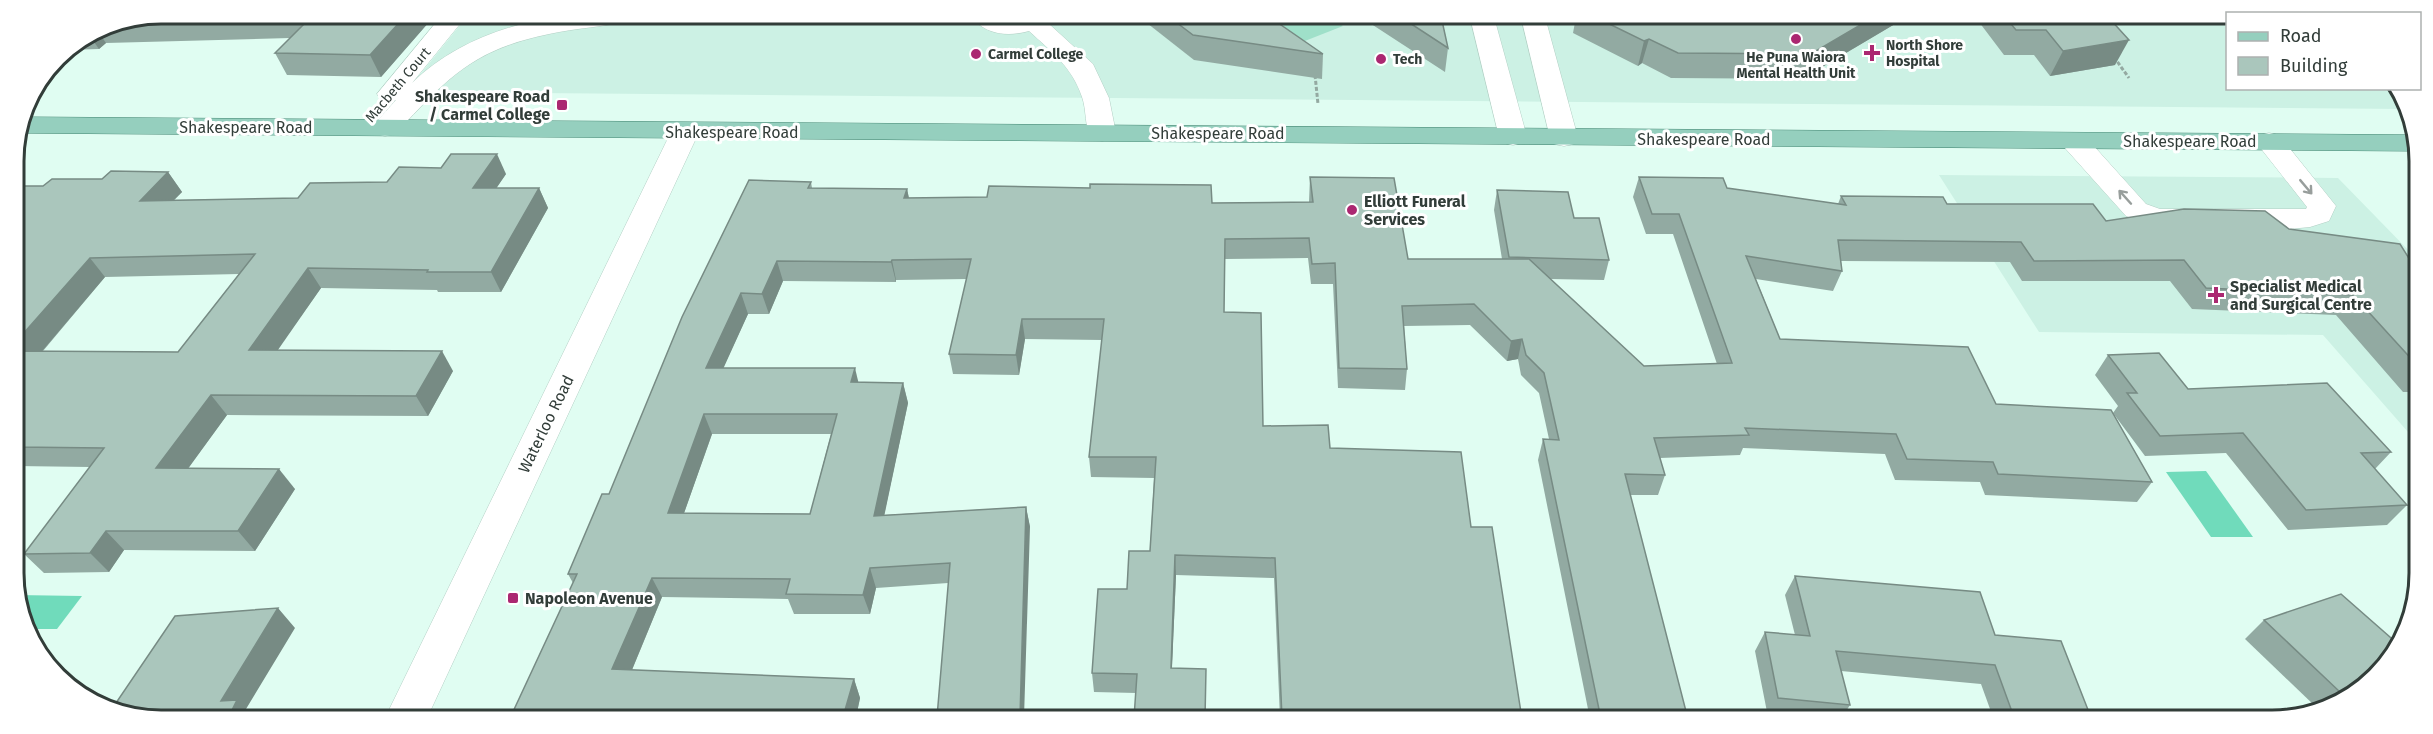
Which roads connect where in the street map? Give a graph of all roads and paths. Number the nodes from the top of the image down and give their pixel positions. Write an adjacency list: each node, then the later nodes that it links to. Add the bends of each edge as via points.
1 (449, 24): 13 (street, Macbeth Court)
2 (564, 24): 13 (street, via 482,46 440,72)
3 (995, 24): 4 (street)
4 (1016, 24)
5 (1042, 24): 15 (street, via 1080,64 1096,98)
6 (1484, 24): 16 (street)
7 (1535, 24): 17 (street)
8 (2110, 52): 10 (path)
9 (1314, 65): 11 (path)
10 (2129, 78)
11 (1318, 105)
12 (29, 125): 13 (main road, Shakespeare Road)
13 (374, 128): 14 (main road, Shakespeare Road)
14 (685, 132): 15 (main road, Shakespeare Road); 21 (street, Waterloo Road)
15 (1102, 133): 16 (main road, Shakespeare Road)
16 (1513, 136): 17 (main road, Shakespeare Road)
17 (1564, 138): 18 (main road, Shakespeare Road)
18 (2074, 141): 19 (main road, Shakespeare Road); 19 (street, one-way to 18, via 2322,206 2319,215 2289,220 2156,219 2136,210)
19 (2269, 141): 20 (main road, Shakespeare Road)
20 (2407, 143)
21 (410, 710)

